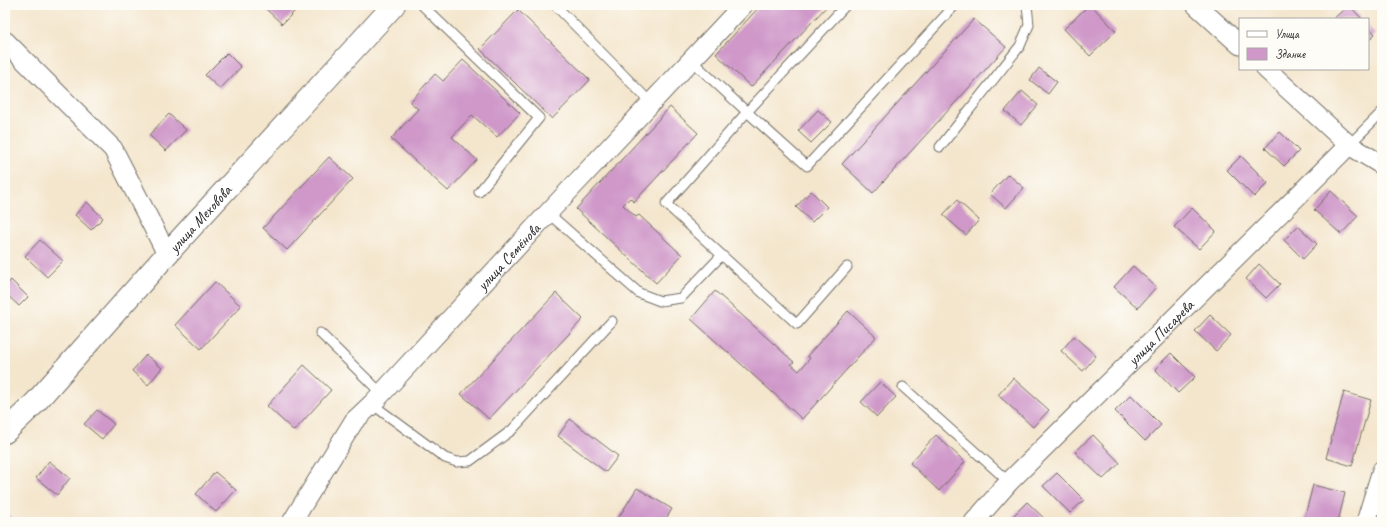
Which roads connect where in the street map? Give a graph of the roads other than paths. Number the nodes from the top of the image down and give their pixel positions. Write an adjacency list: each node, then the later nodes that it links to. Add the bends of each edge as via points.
1 (394, 5): 21 (street, улица Меховова)
2 (422, 5): 19 (lane, via 539,118)
3 (555, 5): 13 (lane)
4 (743, 5): 11 (street, улица Семёнова)
5 (846, 5): 14 (lane)
6 (955, 5): 14 (lane, via 807,166)
7 (1027, 5): 17 (lane, via 1028,26 1020,46)
8 (1196, 5): 10 (street)
9 (5, 41): 21 (street, via 113,149)
10 (1239, 44)
11 (691, 60): 13 (street, улица Семёнова); 14 (lane)
12 (1267, 70): 16 (street)
13 (652, 103): 20 (street, улица Семёнова)
14 (746, 112): 22 (lane, via 666,204)
15 (1382, 112): 16 (lane)
16 (1348, 145): 18 (street); 30 (street, улица Писарева)
17 (940, 147)
18 (1382, 165)
19 (479, 192)
20 (548, 213): 22 (lane, via 639,293 660,301 681,298); 27 (street, улица Семёнова)
21 (167, 254): 28 (street, улица Меховова)
22 (721, 256): 23 (lane, via 797,324)
23 (847, 267)
24 (612, 321): 27 (lane, via 512,430 470,461 457,462 445,458)
25 (320, 333): 27 (lane)
26 (904, 387): 30 (lane)
27 (377, 398): 31 (street, улица Семёнова, via 354,421)
28 (5, 432)
29 (1382, 470): 33 (street)
30 (1009, 482): 32 (street, улица Писарева)
31 (292, 522)
32 (974, 522)
33 (1366, 522)

